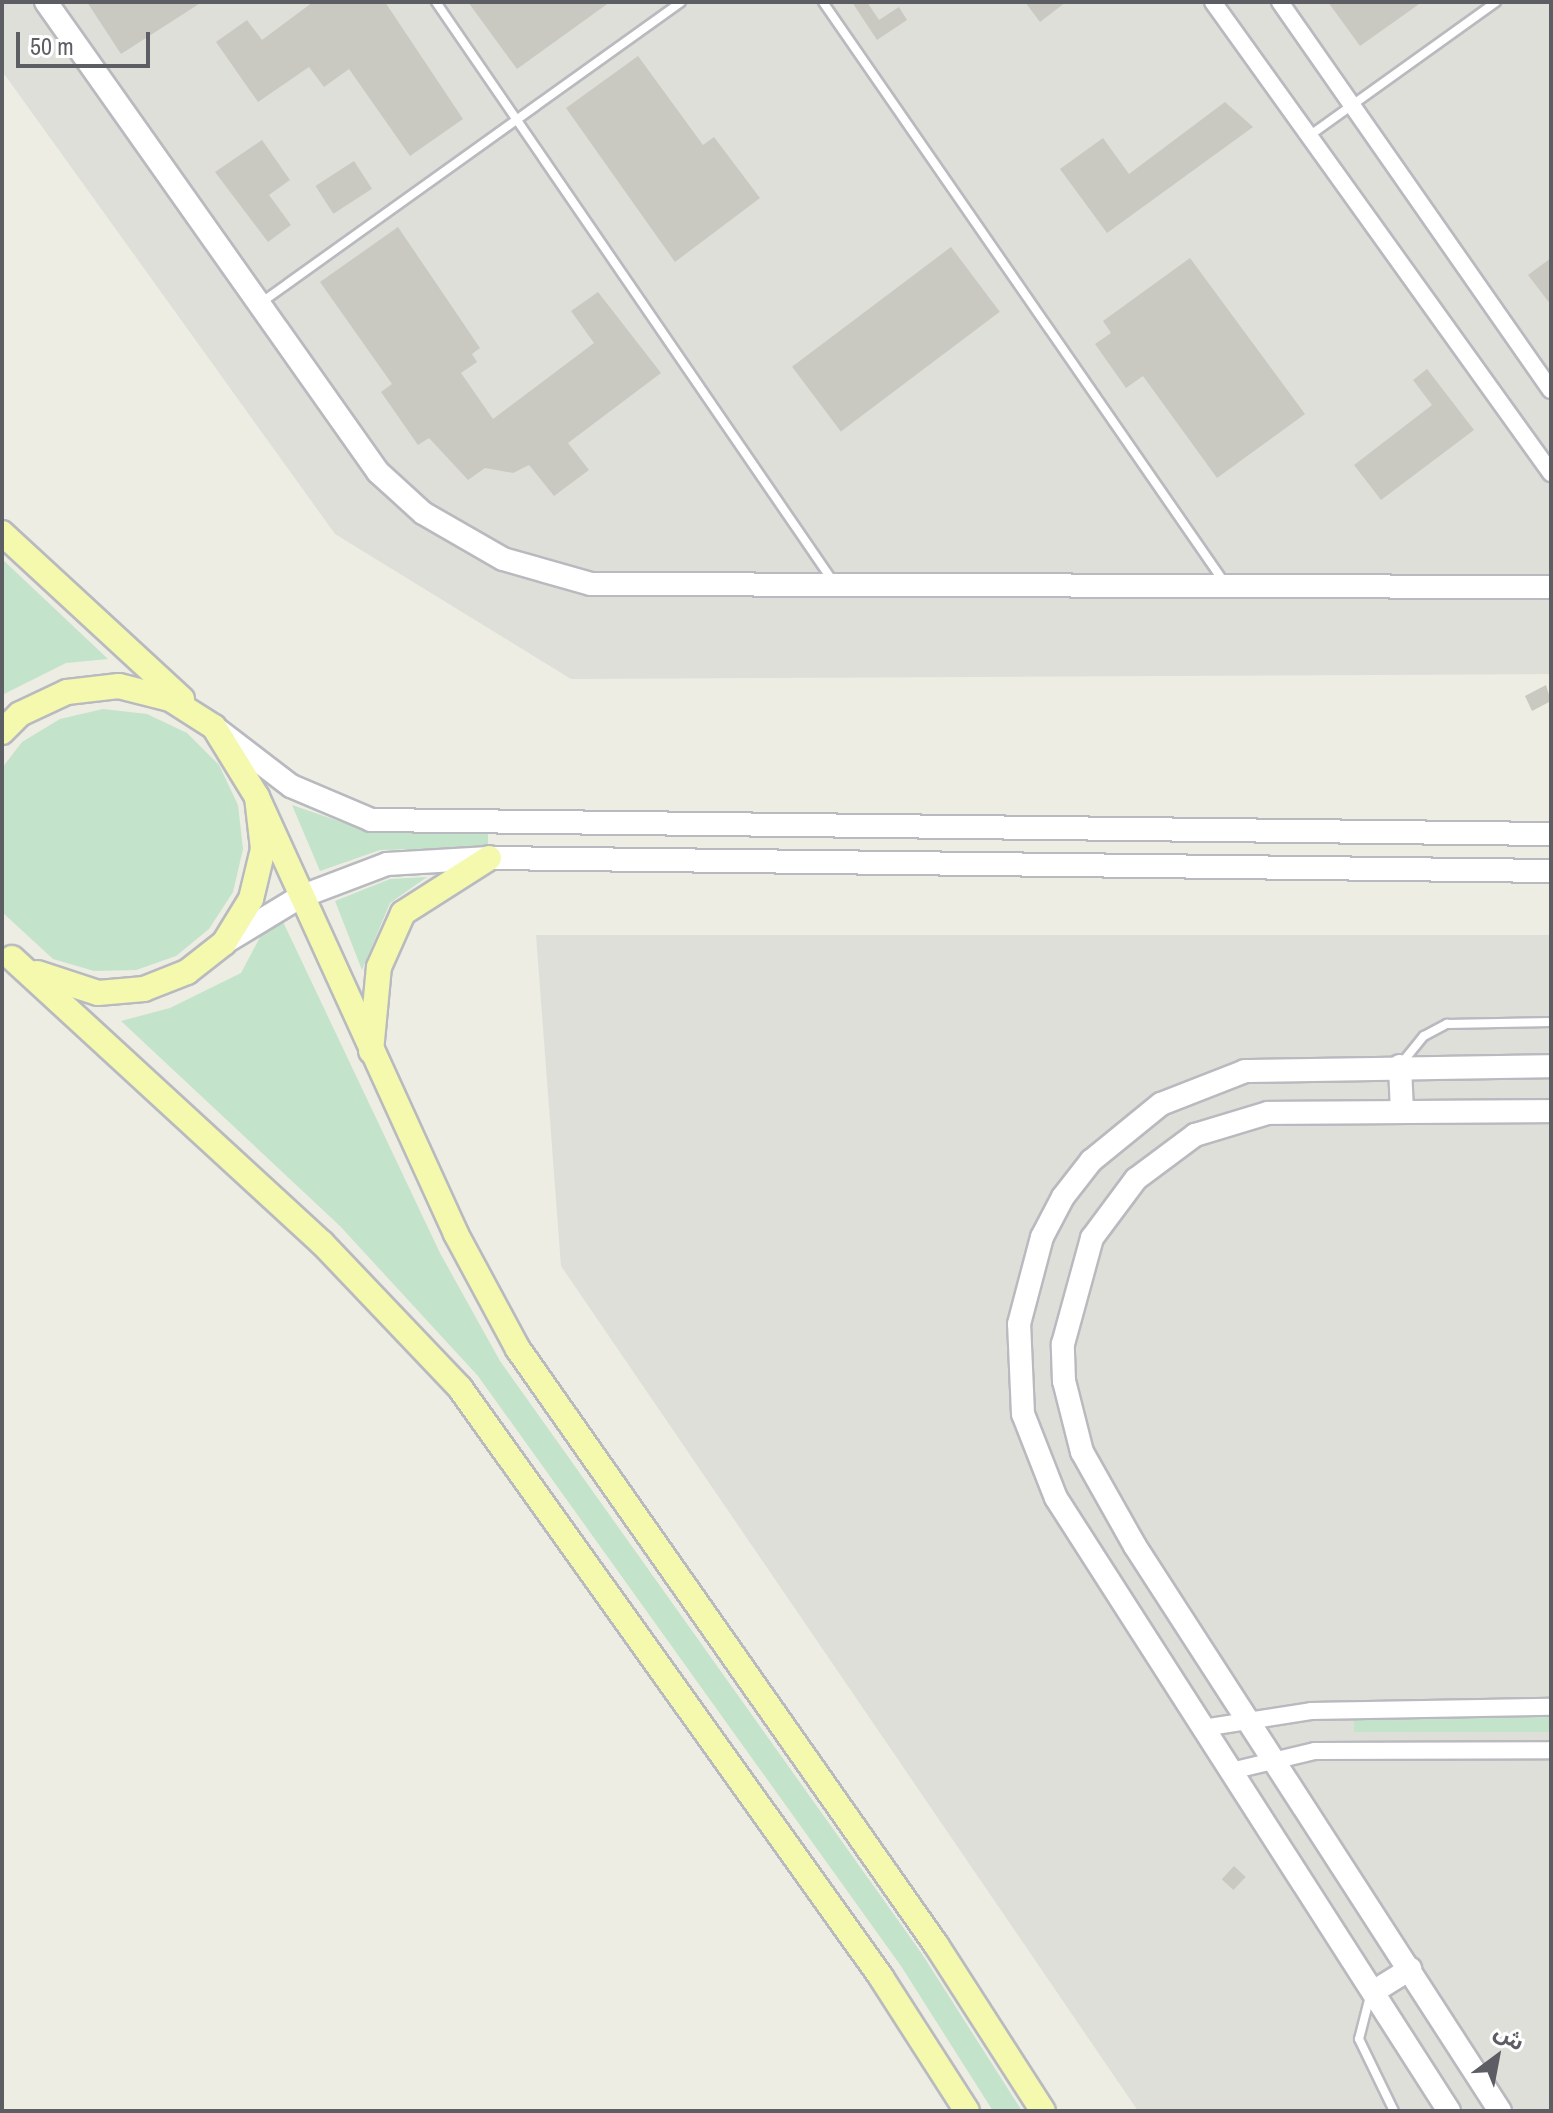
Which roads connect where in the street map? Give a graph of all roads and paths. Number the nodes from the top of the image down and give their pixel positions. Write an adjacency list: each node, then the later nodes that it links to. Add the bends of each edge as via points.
1 (46, 2): 11 (street)
2 (436, 2): 9 (lane)
3 (681, 2): 9 (lane)
4 (823, 2): 15 (lane)
5 (1213, 2): 10 (street)
6 (1280, 2): 8 (street)
7 (1496, 2): 8 (lane)
8 (1353, 105): 10 (lane); 12 (street)
9 (519, 118): 11 (lane); 17 (lane)
10 (1309, 136): 13 (street)
11 (255, 307): 17 (street, via 378,472 475,546 591,584)
12 (1551, 390)
13 (1551, 473)
14 (2, 533): 18 (main road)
15 (1227, 586): 16 (street); 17 (street)
16 (1551, 587)
17 (839, 590)
18 (214, 727): 19 (main road, via 170,699 119,686 67,692 20,714); 20 (main road); 21 (street, via 291,786 371,820)
19 (2, 732)
20 (257, 797): 24 (main road); 25 (main road, via 263,849 251,899)
21 (1551, 834)
22 (489, 858): 23 (street); 24 (street, via 387,864); 28 (main road, via 403,913 379,967)
23 (1551, 871)
24 (300, 897): 25 (street); 28 (main road)
25 (224, 943): 26 (main road, via 173,978 144,989 98,993 52,982)
26 (7, 953): 41 (main road, via 322,1243 460,1388 881,1977)
27 (1551, 1022): 29 (lane, via 1447,1024 1424,1036)
28 (370, 1053): 42 (main road, via 518,1349 937,1946)
29 (1400, 1066): 30 (street); 31 (street); 35 (street, via 1245,1071 1161,1104 1091,1161 1063,1197 1027,1279 1017,1369 1036,1458)
30 (1551, 1066)
31 (1402, 1111): 32 (street); 34 (street, via 1268,1113 1195,1135 1112,1206 1087,1249 1067,1307 1064,1381 1082,1452)
32 (1551, 1111)
33 (1551, 1707): 34 (street)
34 (1247, 1717): 35 (street); 37 (street)
35 (1203, 1728): 38 (street)
36 (1551, 1750): 37 (street)
37 (1275, 1756): 38 (street); 39 (street)
38 (1231, 1771): 40 (street)
39 (1410, 1969): 40 (street); 45 (street)
40 (1373, 1992): 43 (lane, via 1362,2007 1359,2039); 44 (street)
41 (967, 2111)
42 (1043, 2111)
43 (1394, 2111)
44 (1449, 2111)
45 (1500, 2111)

